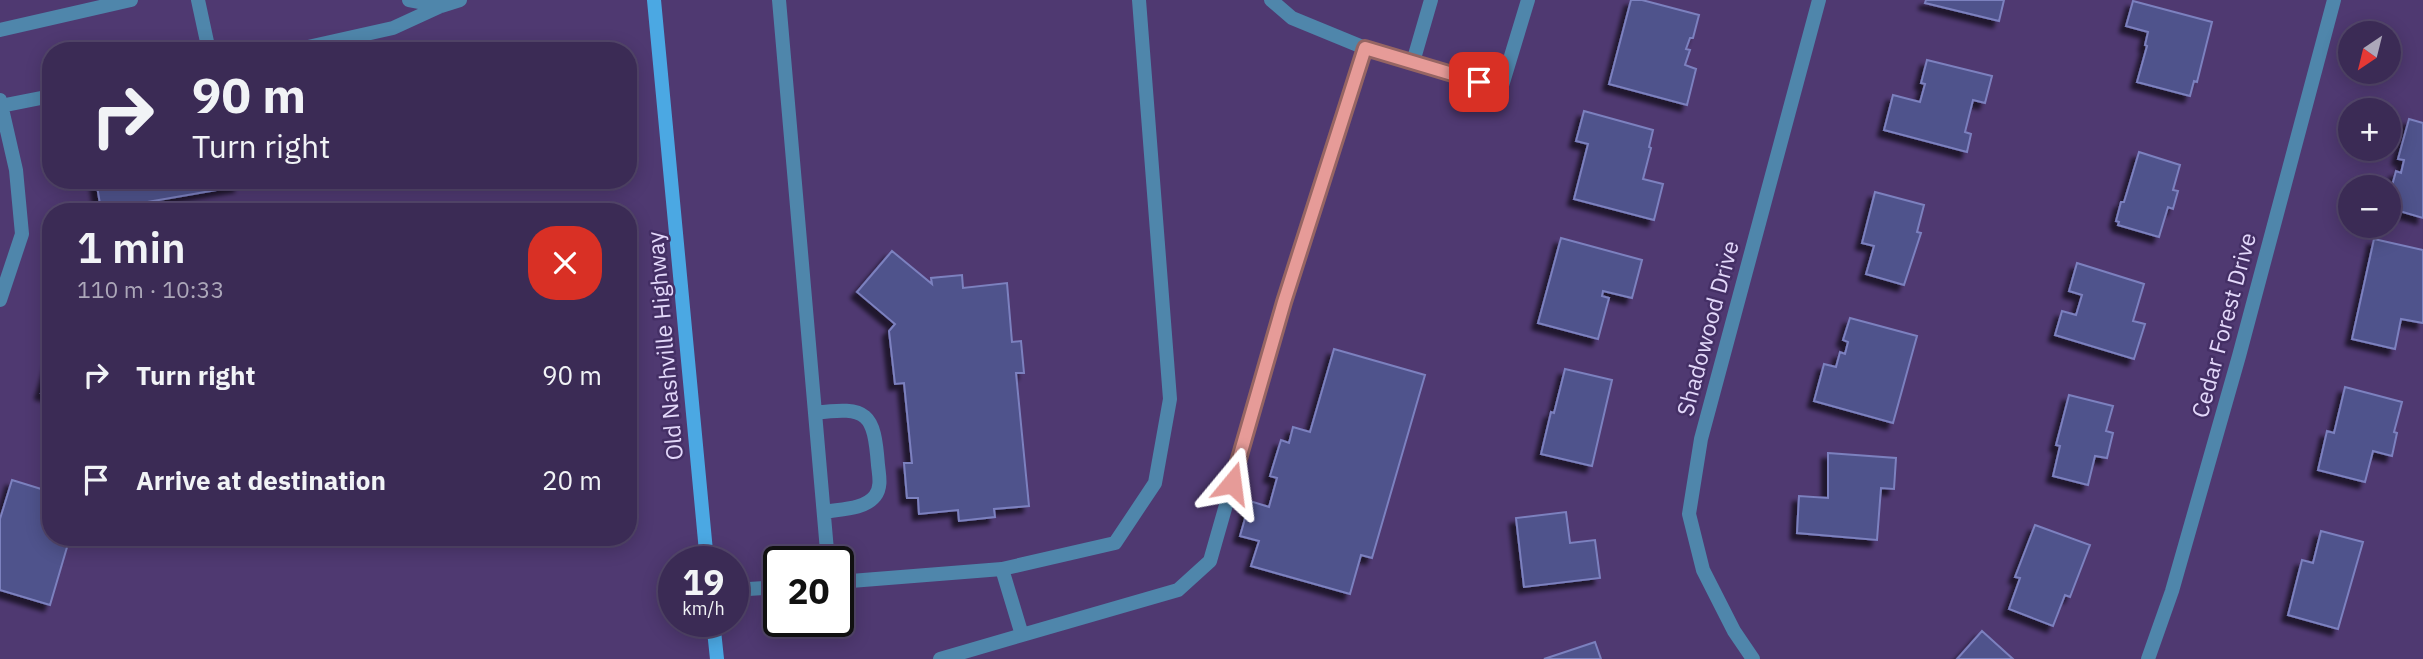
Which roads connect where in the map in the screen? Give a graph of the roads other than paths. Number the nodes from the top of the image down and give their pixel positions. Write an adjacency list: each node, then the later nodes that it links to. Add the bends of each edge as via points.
1 (131, 0): 14 (street)
2 (198, 0): 15 (street)
3 (409, 0): 13 (street)
4 (460, 0): 13 (street)
5 (654, 0): 24 (main road, Old Nashville Highway)
6 (779, 0): 22 (street)
7 (1139, 0): 26 (street, via 1170,400 1155,483 1115,543)
8 (1271, 0): 17 (street, via 1292,18)
9 (1432, 0): 18 (street)
10 (1528, 0): 18 (street, via 1501,89)
11 (1818, 0): 32 (street, Shadowood Drive, via 1701,439 1689,514 1703,570)
12 (2334, 0): 33 (street, Cedar Forest Drive, via 2239,356)
13 (441, 6): 16 (street, via 393,28)
14 (0, 30)
15 (207, 42)
16 (330, 42)
17 (1365, 48): 18 (street); 28 (street, via 1284,302 1210,561 1178,590)
18 (1413, 62)
19 (42, 97): 20 (street)
20 (1, 103): 21 (street, via 16,170 22,234)
21 (0, 300)
22 (816, 413): 23 (street); 23 (street, via 846,409 860,413 876,433 880,486 875,497 851,508)
23 (824, 512): 25 (street)
24 (705, 546)
25 (827, 546)
26 (1003, 569): 27 (street); 28 (street)
27 (854, 581)
28 (1022, 635): 31 (street)
29 (714, 637): 30 (main road)
30 (716, 659)
31 (940, 659)
32 (1753, 659)
33 (2148, 659)

